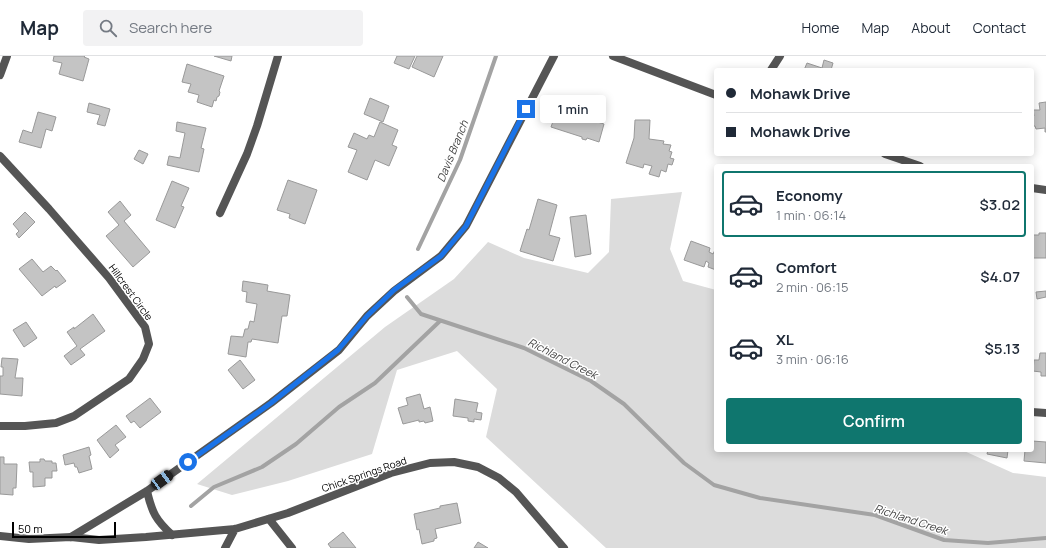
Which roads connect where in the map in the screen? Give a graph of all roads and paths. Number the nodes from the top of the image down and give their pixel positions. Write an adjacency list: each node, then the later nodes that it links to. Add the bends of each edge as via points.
1 (8, 56): 7 (street)
2 (278, 56): 14 (street, via 247,154)
3 (554, 56): 18 (street, via 466,226 441,256 394,290 338,350 271,403)
4 (613, 56): 8 (street)
5 (780, 56): 6 (street)
6 (772, 68)
7 (0, 75)
8 (714, 93)
9 (0, 156): 17 (street, Hillcrest Circle, via 109,278 145,327 149,344 143,359 129,379 74,416 56,423)
10 (891, 156): 11 (street)
11 (914, 164)
12 (1034, 188): 13 (street)
13 (1046, 190)
14 (220, 213)
15 (1034, 412): 16 (street)
16 (1046, 413)
17 (0, 426)
18 (147, 491): 21 (street, via 156,518); 23 (street)
19 (269, 520): 20 (street, Chick Springs Road); 25 (street); 26 (street, Chick Springs Road, via 391,473 430,463 454,462 478,467 499,478 516,492)
20 (235, 529): 21 (street, Chick Springs Road); 24 (street)
21 (172, 535): 23 (street, Chick Springs Road, via 99,540)
22 (0, 536): 23 (street, Chick Springs Road, via 29,539)
23 (70, 537)
24 (225, 548)
25 (292, 548)
26 (564, 548)

